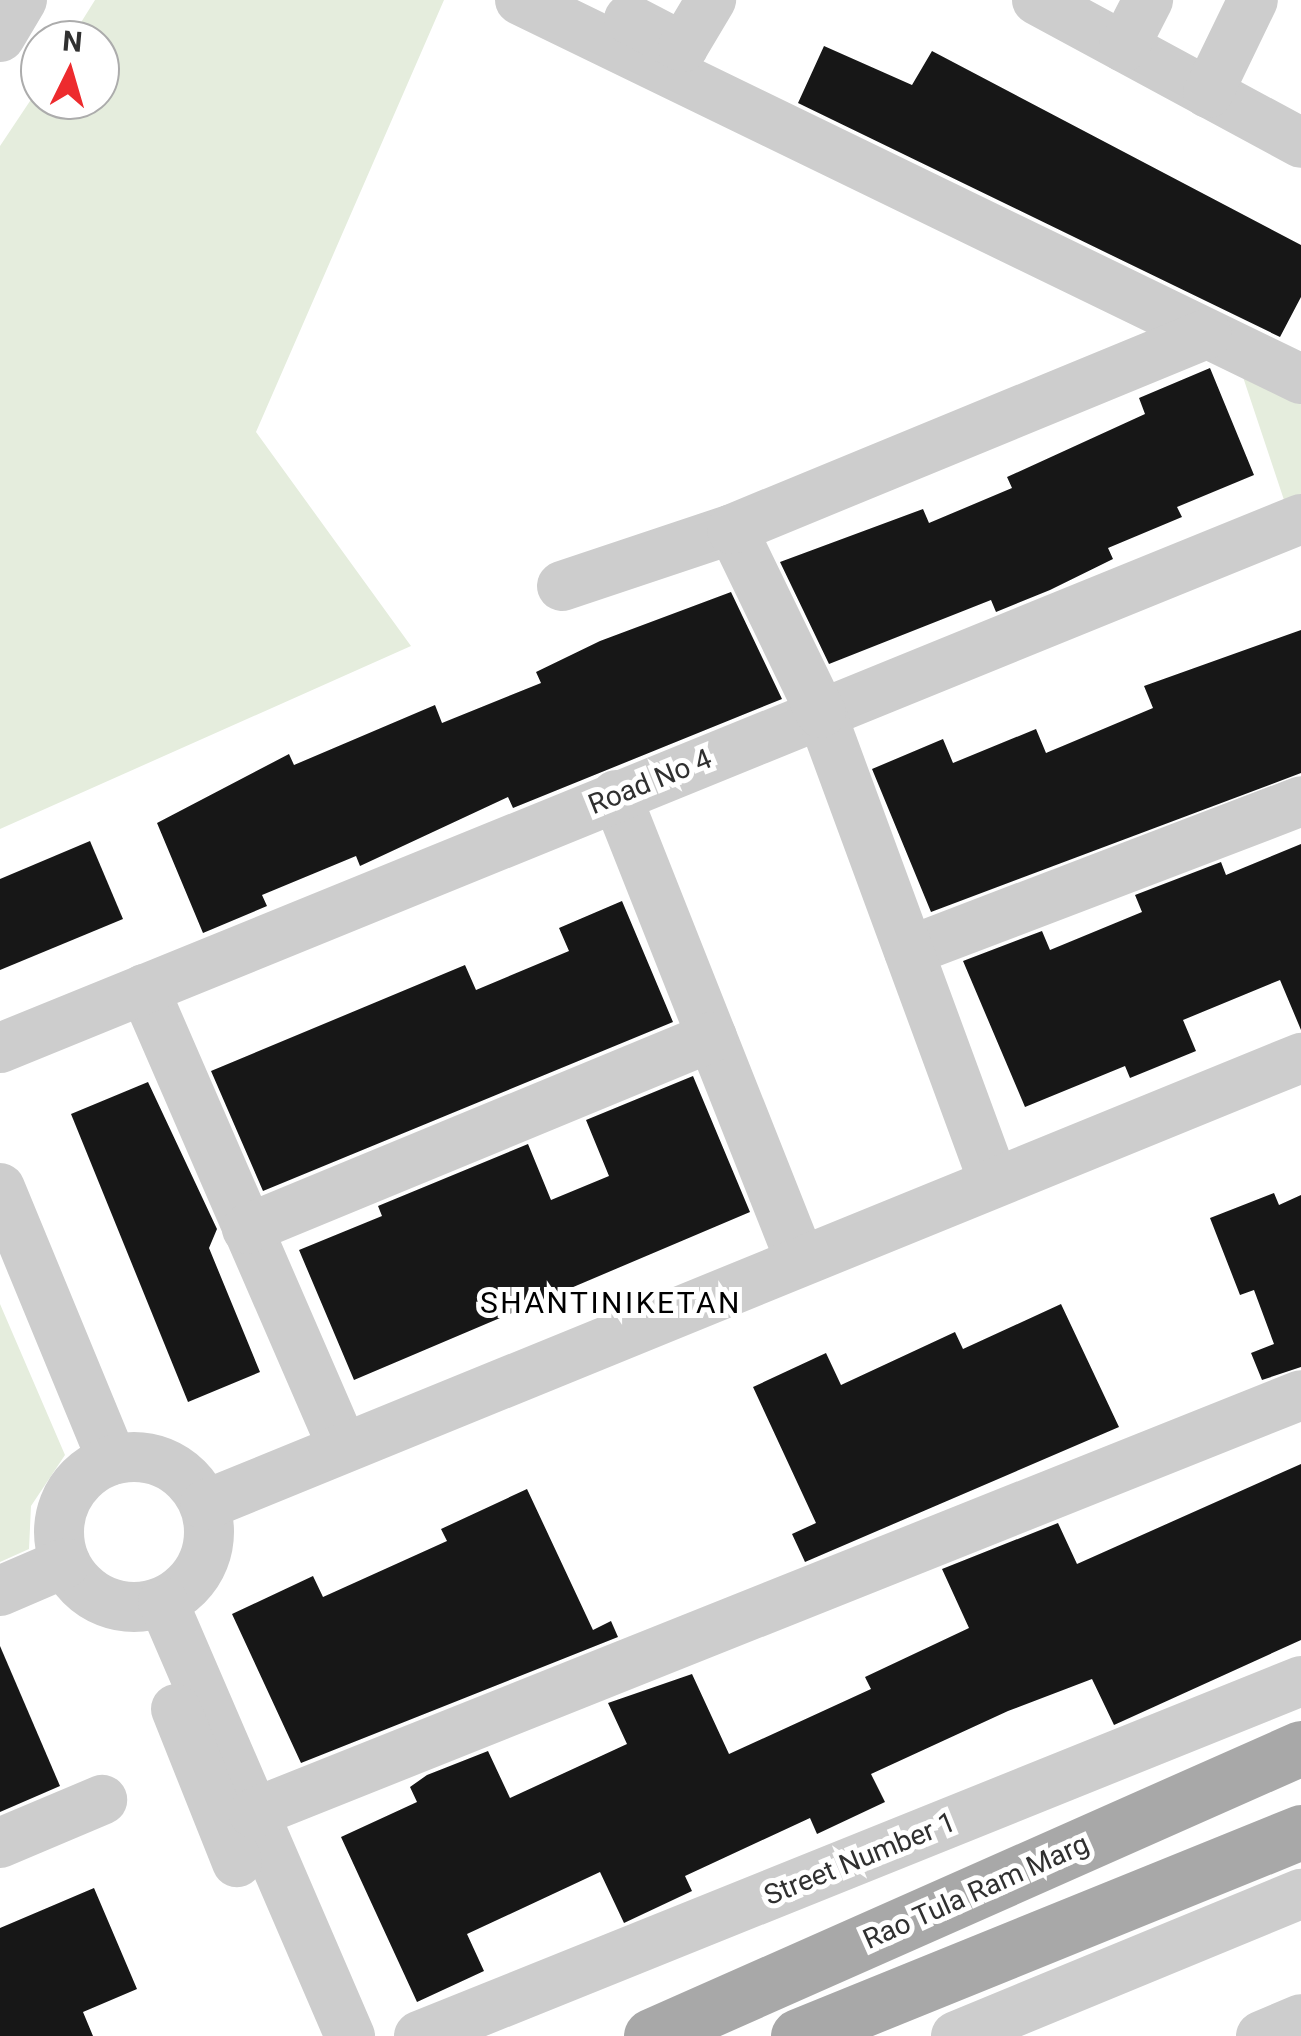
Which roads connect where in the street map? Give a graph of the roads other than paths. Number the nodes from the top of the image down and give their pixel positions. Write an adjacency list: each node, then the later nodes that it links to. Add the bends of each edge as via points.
1 (22, 0): 8 (street)
2 (520, 0): 12 (street)
3 (594, 0): 4 (street, via 683,47)
4 (710, 0)
5 (1036, 0): 9 (street)
6 (1148, 0): 9 (street)
7 (1253, 0): 10 (street)
8 (0, 37)
9 (1124, 47): 10 (street)
10 (1208, 93): 11 (street)
11 (1301, 143)
12 (1206, 334): 13 (street); 15 (street)
13 (1301, 379)
14 (1301, 519): 17 (street, Road No 4)
15 (732, 528): 16 (street); 17 (street)
16 (562, 586)
17 (821, 713): 18 (street, Road No 4); 20 (street)
18 (616, 796): 21 (street, Road No 4); 22 (street)
19 (1301, 801): 20 (street)
20 (909, 951): 25 (street)
21 (144, 989): 23 (street, Road No 4); 27 (street)
22 (712, 1036): 27 (street); 28 (street)
23 (0, 1048)
24 (1301, 1058): 25 (street)
25 (993, 1180): 28 (street)
26 (0, 1188): 31 (street)
27 (248, 1228): 30 (street)
28 (800, 1259): 30 (street)
29 (1301, 1396): 39 (street)
30 (342, 1448): 32 (street)
31 (112, 1460): 32 (street, via 178,1470); 33 (street, via 71,1490 60,1513)
32 (206, 1505): 35 (street, via 203,1562)
33 (64, 1563): 34 (street); 35 (street, via 95,1598)
34 (0, 1591)
35 (152, 1605): 39 (street); 43 (street)
36 (1301, 1681): 47 (street, Street Number 1)
37 (1301, 1748): 48 (main road, Rao Tula Ram Marg)
38 (102, 1800): 41 (street)
39 (254, 1813): 43 (street)
40 (1301, 1832): 49 (main road)
41 (0, 1843)
42 (1301, 1894): 50 (street)
43 (284, 1926): 45 (street); 46 (street)
44 (1301, 2019): 51 (street)
45 (312, 2036)
46 (350, 2036)
47 (419, 2036)
48 (650, 2036)
49 (798, 2036)
50 (956, 2036)
51 (1261, 2036)

